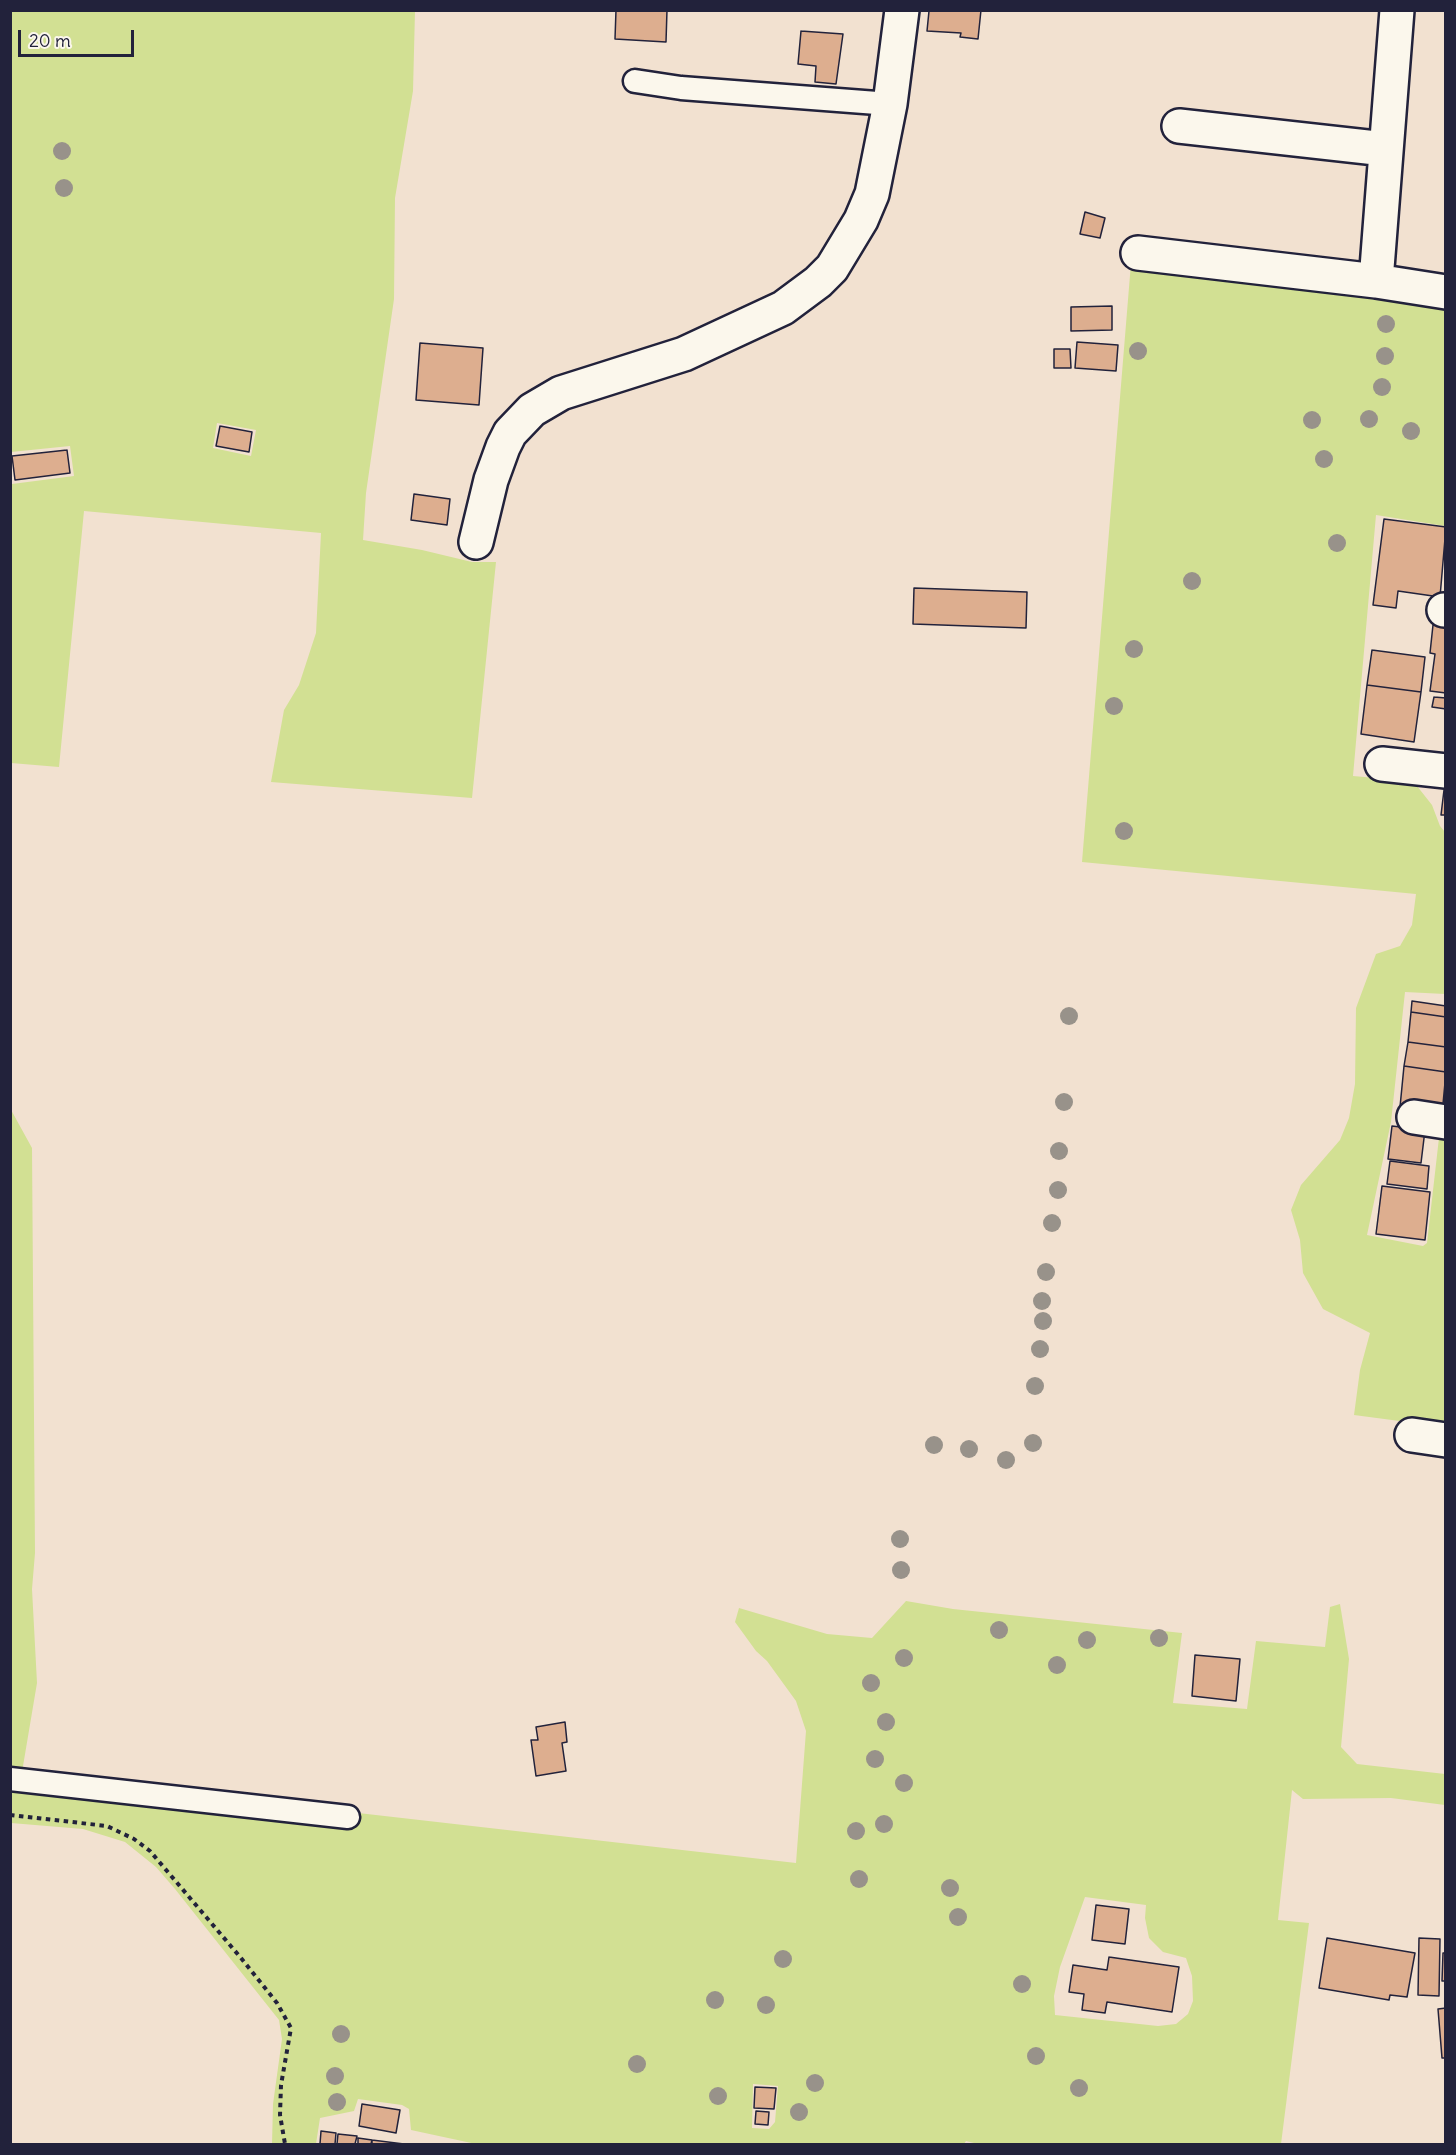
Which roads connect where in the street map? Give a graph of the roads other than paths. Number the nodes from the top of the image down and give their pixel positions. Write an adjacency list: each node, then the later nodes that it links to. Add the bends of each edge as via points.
1 (902, 10): 4 (street)
2 (1397, 10): 6 (street)
3 (635, 81): 4 (lane)
4 (890, 104): 10 (street, via 872,194 832,268 783,308 684,354 561,393 532,410 510,433 500,454)
5 (1179, 126): 6 (street)
6 (1385, 148): 8 (street)
7 (1138, 253): 8 (street)
8 (1376, 280): 9 (street)
9 (1446, 292)
10 (476, 542)
11 (1382, 764): 12 (street)
12 (1446, 771)
13 (1412, 1435): 14 (street)
14 (1446, 1440)
15 (10, 1779): 16 (lane)
16 (348, 1817)

